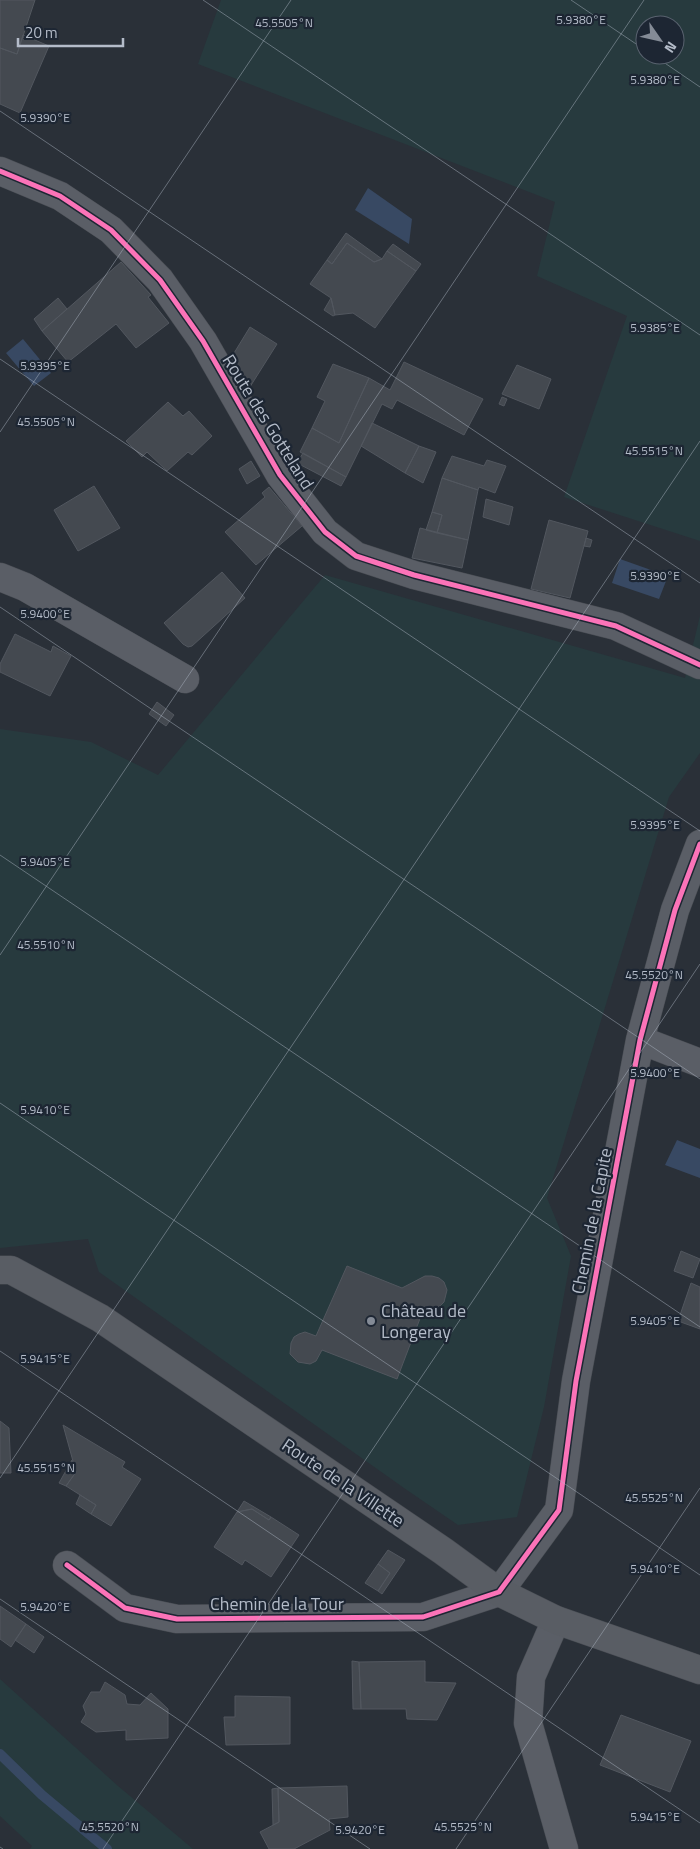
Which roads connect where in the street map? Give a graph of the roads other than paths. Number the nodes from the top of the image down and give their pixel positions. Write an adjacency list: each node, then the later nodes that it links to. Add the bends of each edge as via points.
1 (0, 170): 3 (street, Route des Gotteland, via 60,196 110,230 160,280 202,341 280,475 325,532 356,556 414,575 616,626)
2 (0, 577): 4 (street, via 25,587)
3 (700, 665)
4 (185, 679)
5 (700, 844): 6 (street, Chemin de la Capite, via 675,910)
6 (640, 1040): 7 (street); 10 (street, Chemin de la Capite, via 576,1382 559,1510)
7 (700, 1063)
8 (0, 1270): 10 (main road, Route de la Villette, via 11,1270 100,1318)
9 (67, 1565): 10 (street, Chemin de la Tour, via 125,1608 177,1619 423,1617)
10 (499, 1592): 11 (main road, Route de la Villette)
11 (556, 1620): 12 (main road, Route de la Villette); 13 (street, via 531,1677 528,1723)
12 (700, 1670)
13 (564, 1849)

